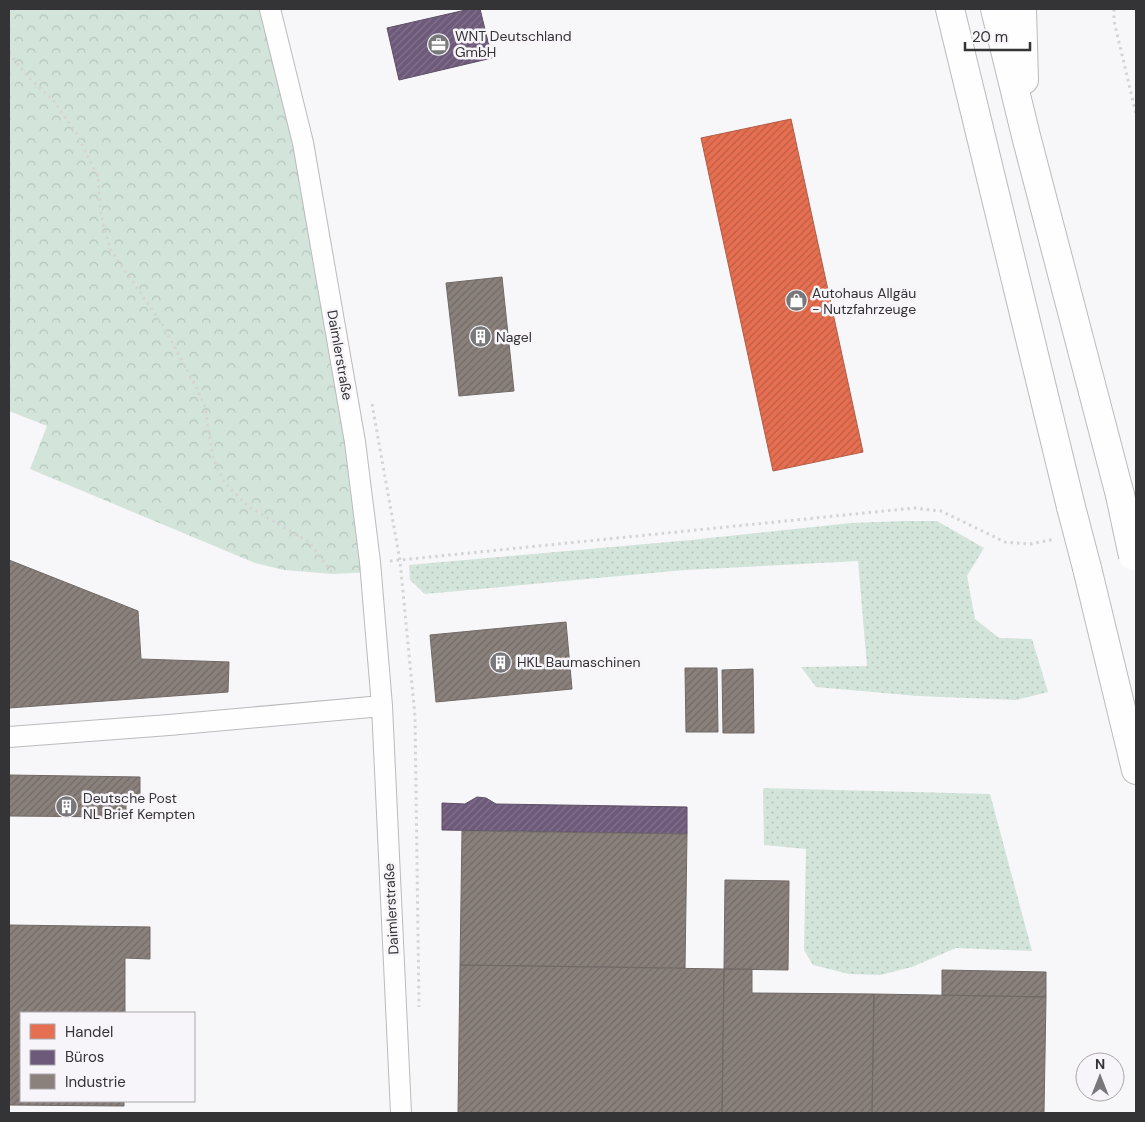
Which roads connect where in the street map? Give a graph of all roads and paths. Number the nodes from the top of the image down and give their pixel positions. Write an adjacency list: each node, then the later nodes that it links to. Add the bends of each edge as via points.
1 (270, 9): 10 (street, Daimlerstraße, via 303,143 355,442)
2 (950, 9): 15 (highway, bridge)
3 (995, 9): 8 (highway)
4 (1022, 9): 8 (highway)
5 (1114, 9): 7 (path)
6 (9, 53): 12 (path, via 53,100 78,134 98,177 110,249 164,327 195,385 205,407 213,458 224,482 249,507 310,542)
7 (1136, 114)
8 (1026, 136): 11 (highway, bridge)
9 (1050, 540): 10 (path, via 1030,544 1005,542 941,511 914,508)
10 (370, 562): 13 (street, Daimlerstraße)
11 (1135, 562)
12 (333, 574)
13 (382, 706): 14 (street); 16 (street, Daimlerstraße)
14 (9, 737)
15 (1136, 770)
16 (400, 1113)

